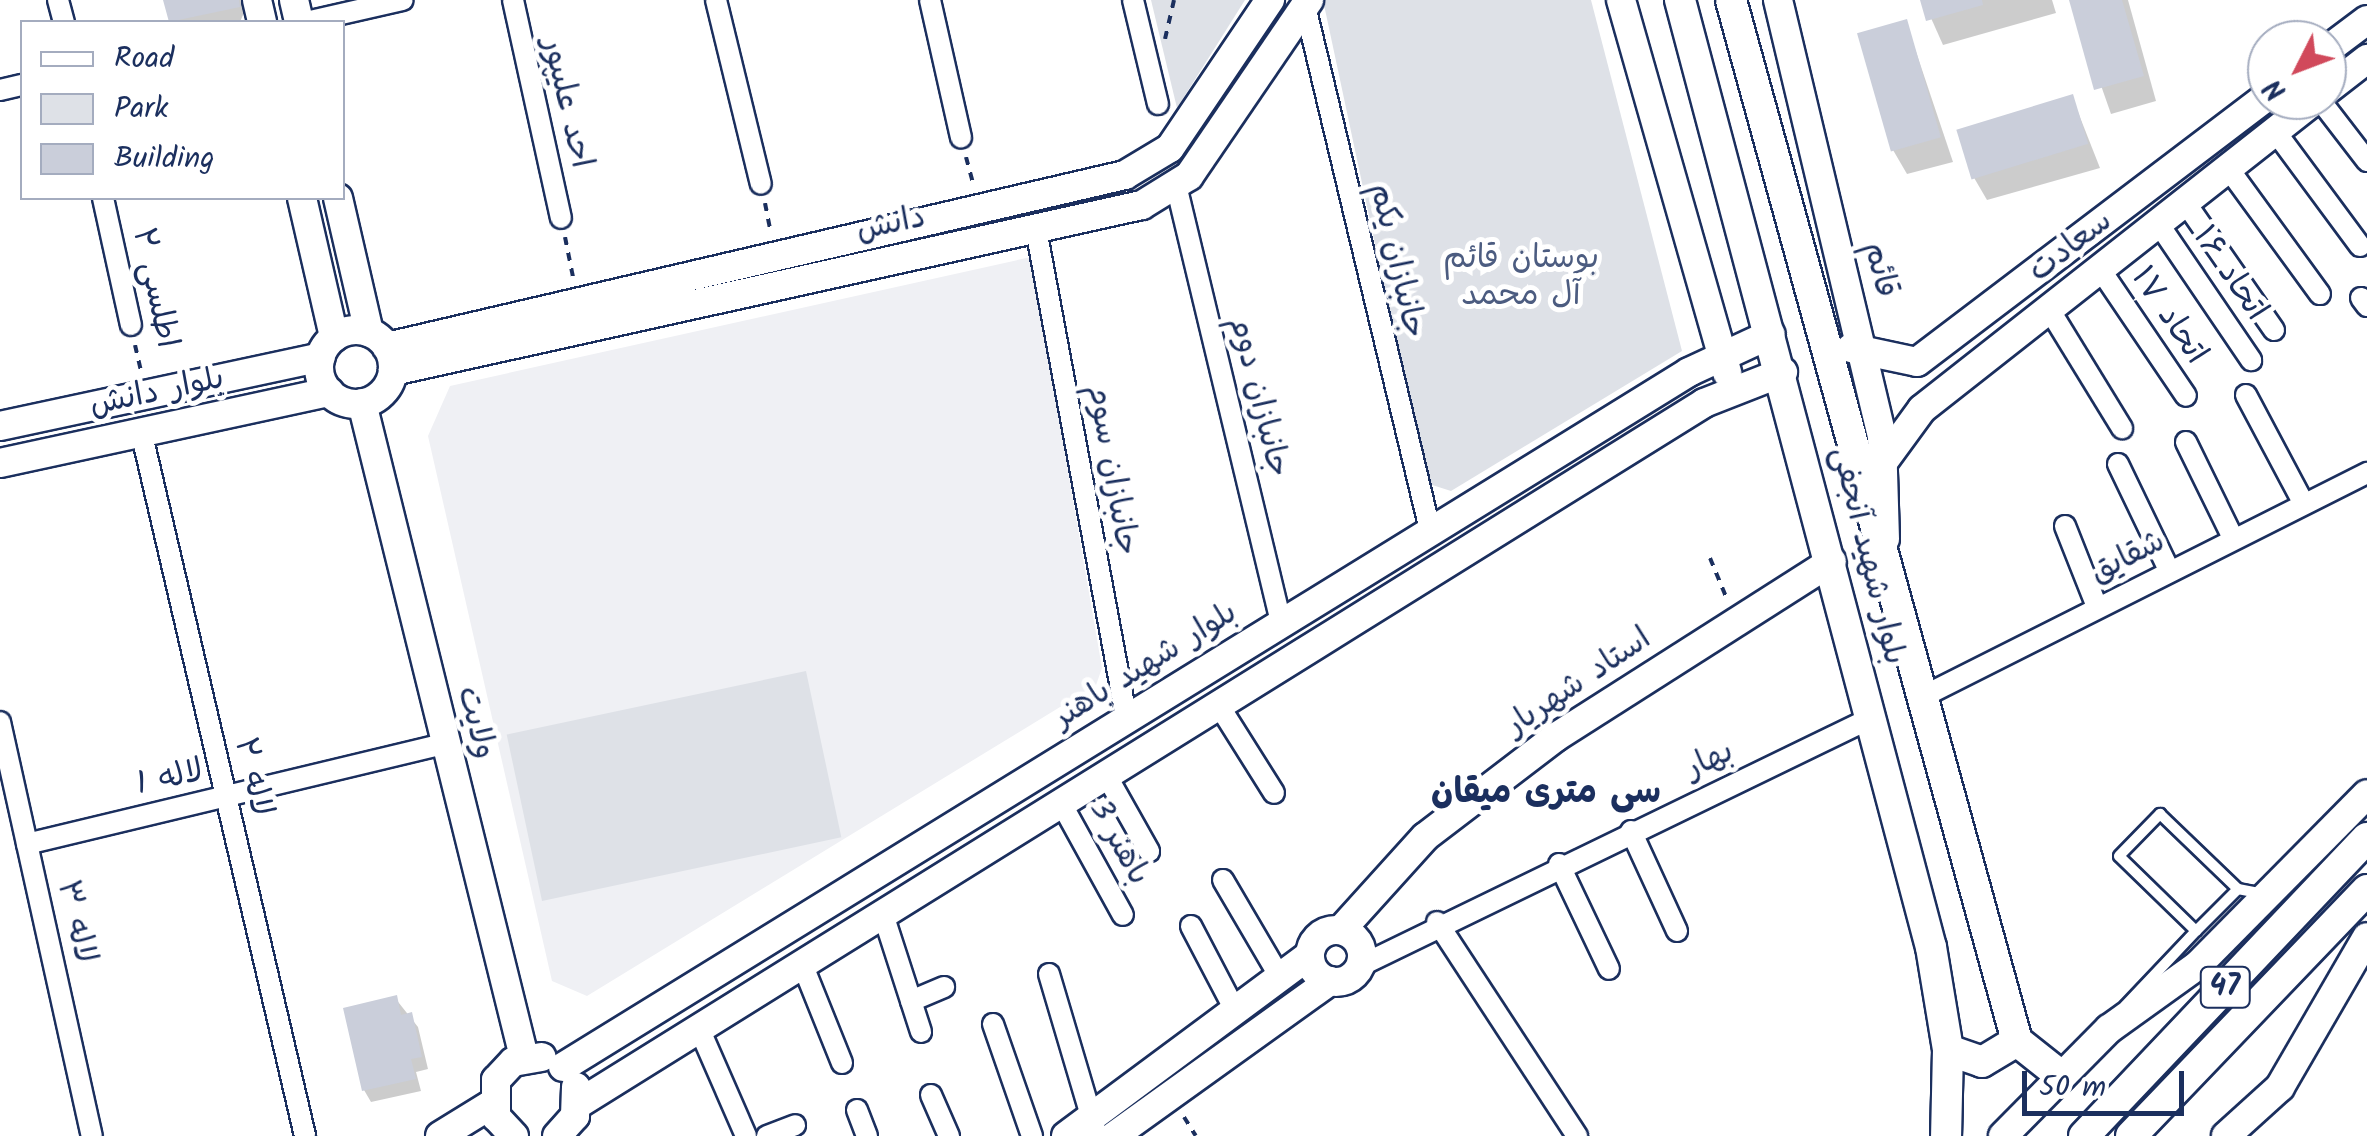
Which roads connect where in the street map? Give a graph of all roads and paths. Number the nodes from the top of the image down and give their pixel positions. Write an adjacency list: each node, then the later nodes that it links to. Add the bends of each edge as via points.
1 (403, 0): 12 (street)
2 (512, 0): 31 (street, احد علیپور)
3 (716, 0): 24 (street)
4 (930, 0): 21 (street)
5 (1133, 0): 16 (street)
6 (1270, 0): 30 (street, دانش, via 1216,86 1152,163)
7 (1621, 0): 46 (street)
8 (1680, 0): 43 (main road, بلوار شهید آنجفی)
9 (1731, 0): 41 (main road, بلوار شهید آنجفی)
10 (1778, 0): 47 (street, قائم)
11 (1307, 3): 25 (street, دانش); 70 (street, جانبازان یکم)
12 (361, 5): 13 (street)
13 (309, 20)
14 (2367, 59): 15 (street)
15 (2347, 74)
16 (1158, 104)
17 (2247, 111): 49 (street, سعادت)
18 (2290, 120): 20 (street, سعادت)
19 (2333, 120): 22 (street)
20 (2275, 131): 23 (street, سعادت); 34 (street)
21 (961, 138): 30 (path)
22 (2367, 161)
23 (2228, 168): 29 (street, سعادت); 37 (street)
24 (761, 184): 35 (path)
25 (1176, 185): 33 (street, دانش, via 1142,205); 78 (street, جانبازان دوم)
26 (103, 200): 40 (street, اطلسی ۲)
27 (302, 200): 44 (street)
28 (339, 200): 45 (street)
29 (2185, 202): 32 (street, سعادت); 42 (street)
30 (981, 209): 35 (street, دانش)
31 (561, 218): 38 (path)
32 (2158, 223): 36 (street, سعادت); 48 (street, اتحاد ۱۶)
33 (1036, 230): 45 (street, دانش); 82 (street, جانبازان سوم)
34 (2360, 246)
35 (776, 256): 38 (street, دانش)
36 (2100, 268): 39 (street, سعادت); 56 (street, اتحاد ۱۷)
37 (2320, 294)
38 (578, 301): 45 (street, دانش)
39 (2048, 309): 54 (street, سعادت); 60 (street)
40 (131, 326): 52 (path, اطلسی ۲)
41 (1824, 330): 47 (street); 74 (main road, بلوار شهید آنجفی)
42 (2274, 330)
43 (1771, 334): 46 (street, بلوار شهید باهنر); 50 (main road, بلوار شهید آنجفی)
44 (328, 347): 45 (street, بلوار دانش); 52 (street, بلوار دانش); 53 (street)
45 (383, 350): 57 (street, via 383,392)
46 (1720, 356): 51 (street); 58 (street, بلوار شهید باهنر)
47 (1864, 356): 49 (street); 64 (street, قائم)
48 (2251, 360)
49 (1917, 362): 54 (street, via 1922,384)
50 (1783, 372): 51 (street); 73 (main road, بلوار شهید آنجفی)
51 (1733, 387): 62 (street)
52 (145, 392): 59 (street, بلوار دانش)
53 (329, 392): 57 (street); 61 (street, بلوار دانش)
54 (1939, 395): 64 (street, سعادت)
55 (2246, 395): 68 (street)
56 (2186, 396)
57 (362, 403): 84 (street, ولایت)
58 (1627, 411): 62 (street, via 1649,420); 70 (street, بلوار شهید باهنر)
59 (0, 426)
60 (2122, 428)
61 (141, 432): 65 (street, بلوار دانش); 88 (street, لاله ۲)
62 (1645, 440): 80 (street)
63 (2186, 442): 71 (street)
64 (1884, 461): 74 (street, قائم)
65 (0, 463)
66 (2118, 464): 75 (street)
67 (2367, 473): 68 (street, شقایق)
68 (2304, 504): 71 (street, شقایق)
69 (2065, 526): 76 (street)
70 (1430, 530): 78 (street, بلوار شهید باهنر)
71 (2233, 538): 75 (street, شقایق)
72 (1710, 558): 77 (path)
73 (1832, 561): 77 (street, استاد شهریار); 81 (main road, بلوار شهید آنجفی)
74 (1885, 561): 79 (main road, بلوار شهید آنجفی)
75 (2170, 570): 76 (street, شقایق)
76 (2097, 607): 79 (street, شقایق)
77 (1737, 622): 103 (street, استاد شهریار, via 1556,737 1424,838)
78 (1281, 623): 82 (street, بلوار شهید باهنر)
79 (1918, 699): 121 (main road, بلوار شهید آنجفی)
80 (1218, 704): 85 (street); 86 (street)
81 (1871, 718): 90 (street, بهار); 122 (main road, بلوار شهید آنجفی, via 1932,946)
82 (1127, 720): 125 (street, بلوار شهید باهنر)
83 (0, 722): 92 (street, لاله ۳)
84 (444, 744): 88 (street, لاله 1); 123 (street, ولایت)
85 (1105, 774): 89 (street); 93 (street)
86 (1274, 793)
87 (2367, 794): 98 (street)
88 (226, 797): 92 (street, لاله 1); 134 (street, لاله ۲)
89 (1060, 801): 99 (street); 100 (street, باهنر 3)
90 (1631, 831): 94 (street, بهار); 104 (street)
91 (2367, 838): 147 (main road, 47)
92 (27, 844): 133 (street, لاله ۳)
93 (1149, 850)
94 (1559, 864): 101 (street, بهار); 110 (street)
95 (1223, 880): 112 (street)
96 (2238, 889): 98 (lane); 105 (lane); 105 (lane, via 2160,814 2119,856)
97 (2367, 890): 148 (main road, 47)
98 (2269, 895): 119 (street, via 2160,999)
99 (882, 911): 108 (street); 115 (street)
100 (1123, 915)
101 (1437, 922): 109 (street, بهار); 144 (street)
102 (1192, 926): 116 (street)
103 (1342, 930): 107 (street, via 1324,932); 109 (street, via 1361,948)
104 (1677, 931)
105 (2196, 931): 119 (lane)
106 (2367, 937): 149 (street, via 2280,1087)
107 (1310, 954): 112 (street); 113 (street)
108 (801, 961): 118 (street); 124 (street)
109 (1360, 966): 113 (street)
110 (1609, 969)
111 (1049, 974): 132 (street)
112 (1280, 976): 116 (street)
113 (1330, 982): 143 (street)
114 (944, 987): 115 (street)
115 (911, 1001): 120 (street)
116 (1236, 1010): 132 (street)
117 (993, 1024): 142 (street)
118 (698, 1026): 129 (street); 138 (street)
119 (2109, 1029): 126 (street)
120 (921, 1032)
121 (2018, 1040): 122 (main road, via 1982,1062); 126 (main road)
122 (1948, 1050): 145 (main road, بلوار شهید آنجفی)
123 (524, 1058): 125 (street); 128 (street, via 503,1070)
124 (842, 1063)
125 (564, 1067): 129 (street)
126 (2061, 1076): 146 (street)
127 (931, 1096): 141 (street)
128 (492, 1104): 135 (street); 136 (street)
129 (578, 1104): 137 (street)
130 (857, 1110): 140 (street)
131 (795, 1124): 139 (street)
132 (1084, 1131)
133 (92, 1136)
134 (305, 1136)
135 (440, 1136)
136 (514, 1136)
137 (557, 1136)
138 (746, 1136)
139 (766, 1136)
140 (867, 1136)
141 (949, 1136)
142 (1032, 1136)
143 (1114, 1136)
144 (1577, 1136)
145 (1946, 1136)
146 (2002, 1136)
147 (2084, 1136)
148 (2130, 1136)
149 (2226, 1136)

